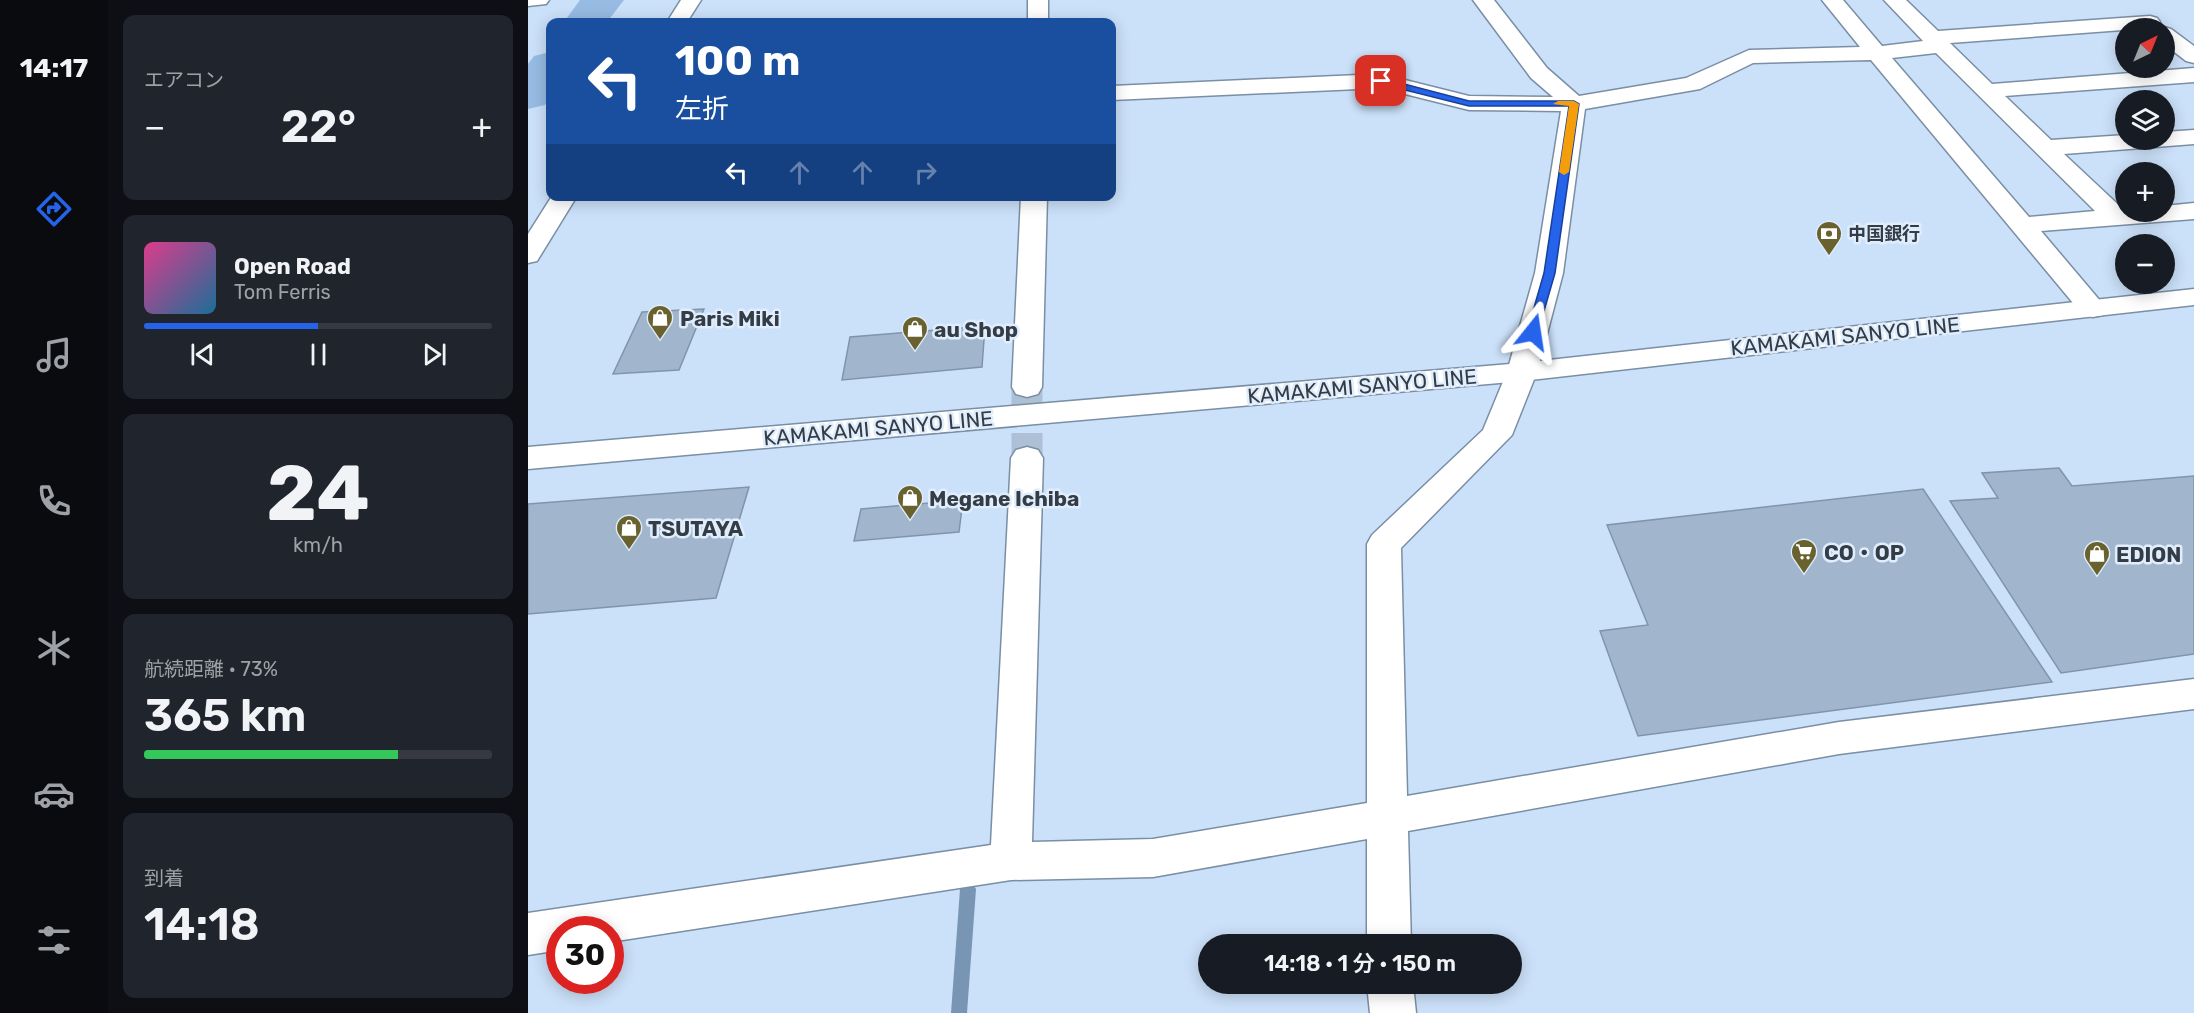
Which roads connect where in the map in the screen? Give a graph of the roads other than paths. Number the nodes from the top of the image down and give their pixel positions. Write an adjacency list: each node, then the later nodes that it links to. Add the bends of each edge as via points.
1 (691, 0): 7 (street)
2 (1038, 0): 8 (street)
3 (1483, 0): 18 (street, via 1539,73)
4 (1833, 0): 13 (street)
5 (1894, 0): 12 (street)
6 (2122, 0): 9 (street)
7 (679, 18)
8 (1038, 18)
9 (2145, 18)
10 (2115, 31): 12 (street)
11 (2175, 41): 14 (street)
12 (1935, 42): 13 (street); 16 (street)
13 (1874, 52): 18 (street, via 1749,57 1692,84); 29 (street)
14 (2194, 56)
15 (2194, 75): 16 (street)
16 (1986, 91): 22 (street)
17 (1116, 93): 18 (street, via 1381,81 1469,103)
18 (1574, 104): 33 (street, via 1549,273)
19 (2194, 137): 20 (street)
20 (2175, 138)
21 (2115, 143): 22 (street)
22 (2044, 148): 27 (street)
23 (562, 201): 30 (street)
24 (1034, 201): 34 (street)
25 (2194, 211): 26 (street)
26 (2175, 213)
27 (2115, 217)
28 (2115, 218): 29 (street)
29 (2024, 225): 32 (street)
30 (528, 255)
31 (2194, 297): 32 (street, KAMAKAMI SANYO LINE)
32 (2093, 309): 33 (street, KAMAKAMI SANYO LINE)
33 (1522, 372): 35 (street, KAMAKAMI SANYO LINE); 38 (street, via 1496,435 1384,544)
34 (1027, 387)
35 (528, 458)
36 (1027, 458): 39 (street)
37 (2194, 694): 38 (street, via 1839,738)
38 (1387, 816): 39 (street, via 1153,858); 41 (street)
39 (1011, 861): 40 (street)
40 (528, 934)
41 (1389, 934)
42 (1391, 994): 43 (street)
43 (1393, 1013)

